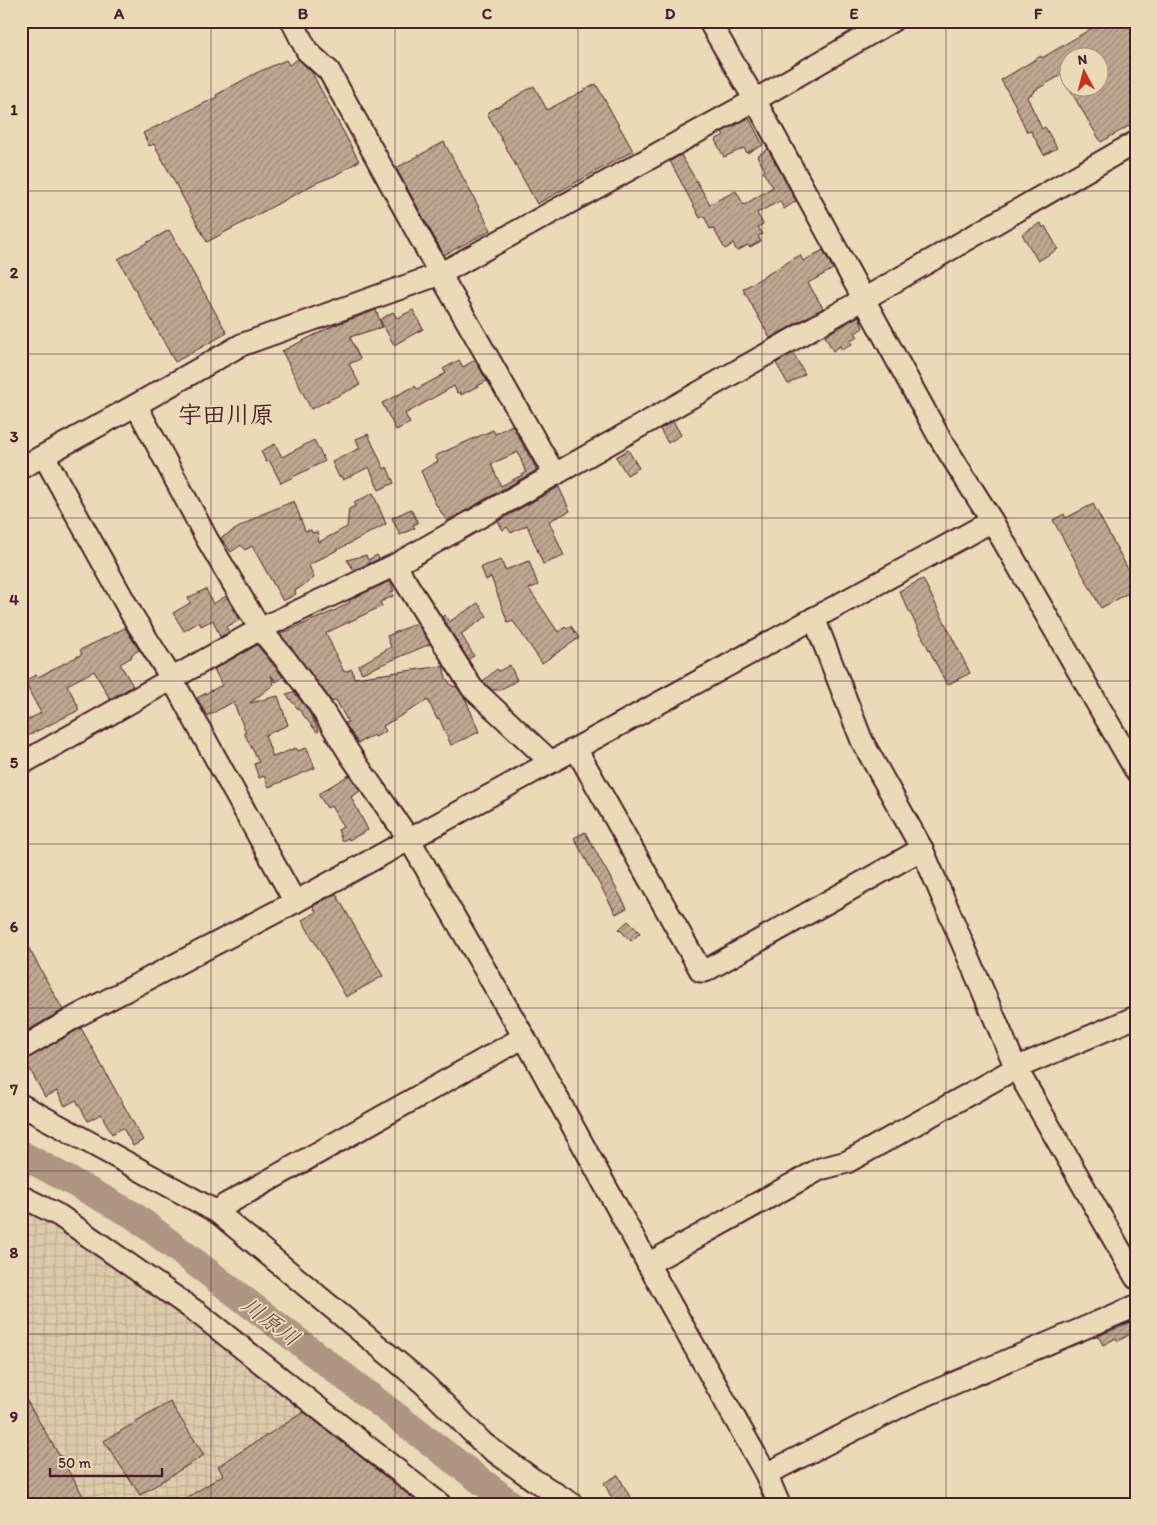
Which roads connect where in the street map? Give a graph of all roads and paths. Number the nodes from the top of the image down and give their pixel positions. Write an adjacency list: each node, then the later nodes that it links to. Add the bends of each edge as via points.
1 (292, 21): 6 (street, via 308,51 329,71)
2 (709, 21): 4 (street)
3 (892, 21): 4 (street)
4 (755, 100): 6 (street); 7 (street)
5 (1136, 142): 7 (street)
6 (440, 274): 8 (street, via 241,345); 11 (street)
7 (864, 299): 11 (street); 12 (street, via 938,435)
8 (136, 406): 9 (street); 15 (street, via 207,539)
9 (44, 456): 10 (street); 16 (street, via 132,615)
10 (21, 468)
11 (555, 475): 13 (street)
12 (992, 521): 14 (street); 17 (street)
13 (395, 565): 15 (street); 19 (street, via 472,688)
14 (814, 618): 18 (street); 23 (street, via 862,741)
15 (260, 629): 16 (street); 22 (street, via 318,703)
16 (172, 679): 20 (street); 24 (street)
17 (1129, 745): 21 (street)
18 (576, 748): 19 (street); 23 (street, via 701,971)
19 (551, 762): 22 (street)
20 (21, 764)
21 (1136, 771)
22 (409, 839): 24 (street); 26 (street)
23 (922, 849): 28 (street)
24 (295, 902): 27 (street, via 77,1016)
25 (1136, 1017): 28 (street)
26 (524, 1037): 31 (street); 32 (street)
27 (21, 1049)
28 (1016, 1068): 32 (street, via 847,1162 820,1169); 33 (street)
29 (21, 1105): 31 (street)
30 (21, 1196): 36 (street, via 60,1216 198,1313)
31 (217, 1212): 37 (street, via 424,1384 484,1444)
32 (648, 1264): 35 (street)
33 (1136, 1278)
34 (1136, 1306): 35 (street, via 905,1404)
35 (766, 1474): 38 (street)
36 (440, 1504)
37 (572, 1504)
38 (778, 1504)

